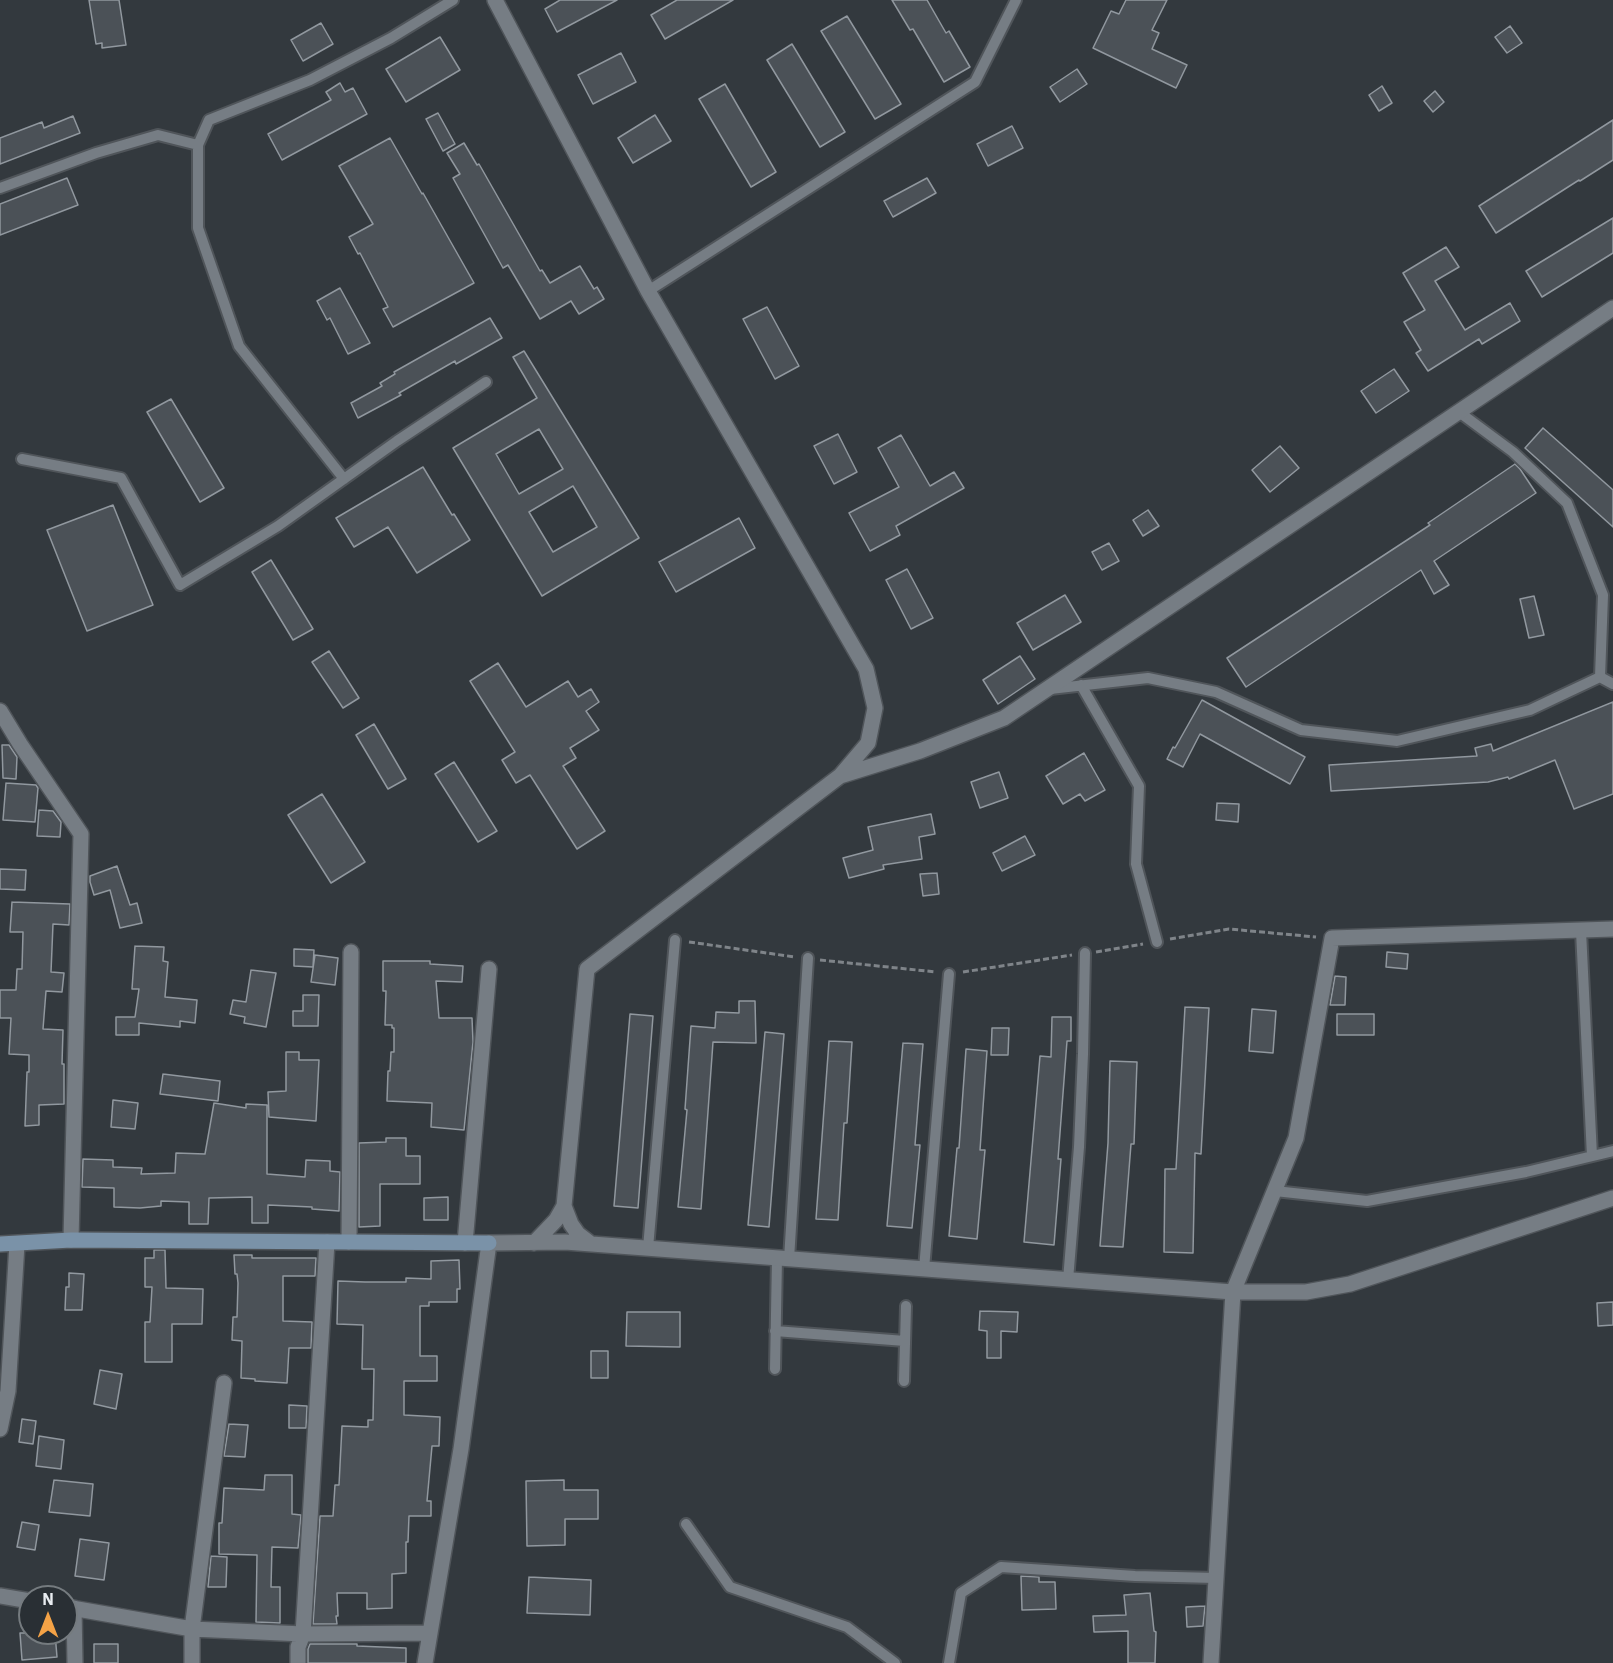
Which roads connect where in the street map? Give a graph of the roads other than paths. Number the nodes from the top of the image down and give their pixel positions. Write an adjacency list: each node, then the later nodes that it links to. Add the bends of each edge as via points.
1 (453, 0): 4 (lane, via 310,80 208,120)
2 (495, 0): 6 (street)
3 (1016, 0): 6 (lane, via 975,82)
4 (198, 145): 5 (lane, via 158,135); 11 (lane, via 198,228 239,346)
5 (0, 188)
6 (648, 291): 18 (street, via 866,669 875,708 868,743)
7 (1613, 308): 9 (street)
8 (486, 382): 11 (lane)
9 (1459, 412): 12 (lane, via 1513,452 1566,503 1603,595); 15 (street)
10 (22, 459): 11 (lane, via 121,478 180,585 278,526)
11 (344, 479)
12 (1600, 677): 13 (lane); 14 (lane, via 1530,710 1397,741 1301,730 1216,692 1148,678)
13 (1613, 684)
14 (1081, 685): 15 (lane); 22 (lane, via 1139,786 1136,864)
15 (1047, 690): 18 (street, via 1004,718 920,752)
16 (0, 711): 17 (street)
17 (6, 732): 33 (street, via 81,834)
18 (840, 776): 32 (street, via 587,969)
19 (1613, 929): 20 (street)
20 (1581, 931): 29 (lane); 30 (street, via 1332,938 1296,1138)
21 (675, 940): 42 (lane)
22 (1157, 942)
23 (351, 952): 35 (street)
24 (1085, 953): 45 (lane, via 1079,1147)
25 (808, 958): 43 (lane)
26 (489, 969): 36 (street)
27 (949, 974): 44 (lane)
28 (1613, 1151): 29 (lane)
29 (1592, 1156): 30 (lane, via 1367,1201)
30 (1275, 1191): 46 (street)
31 (1613, 1198): 46 (street, via 1350,1284 1306,1292)
32 (564, 1206): 37 (street); 41 (street, via 578,1234)
33 (71, 1240): 34 (main road); 39 (main road)
34 (327, 1242): 35 (main road); 61 (street)
35 (350, 1242): 36 (main road)
36 (465, 1243): 40 (main road)
37 (534, 1243): 40 (street); 41 (street)
38 (0, 1244): 39 (main road)
39 (18, 1244): 53 (street, via 8,1391)
40 (489, 1244): 60 (street, via 461,1449)
41 (592, 1244): 42 (street)
42 (648, 1248): 43 (street)
43 (783, 1258): 44 (street); 48 (lane)
44 (924, 1269): 45 (street)
45 (1068, 1280): 46 (street)
46 (1233, 1292): 55 (street)
47 (906, 1306): 49 (lane)
48 (775, 1331): 49 (lane); 50 (lane)
49 (905, 1341): 51 (lane)
50 (775, 1369)
51 (904, 1381)
52 (224, 1383): 59 (street)
53 (0, 1429)
54 (686, 1524): 67 (lane, via 730,1587 847,1628)
55 (1216, 1578): 68 (lane, via 1001,1567 961,1593); 69 (street)
56 (0, 1596): 57 (street)
57 (18, 1599)
58 (78, 1609): 59 (street)
59 (192, 1629): 61 (street); 64 (street)
60 (430, 1633): 61 (street); 66 (street)
61 (303, 1634): 65 (street, via 297,1647)
62 (73, 1645): 63 (street)
63 (75, 1663)
64 (192, 1663)
65 (298, 1663)
66 (425, 1663)
67 (895, 1663)
68 (949, 1663)
69 (1211, 1663)

